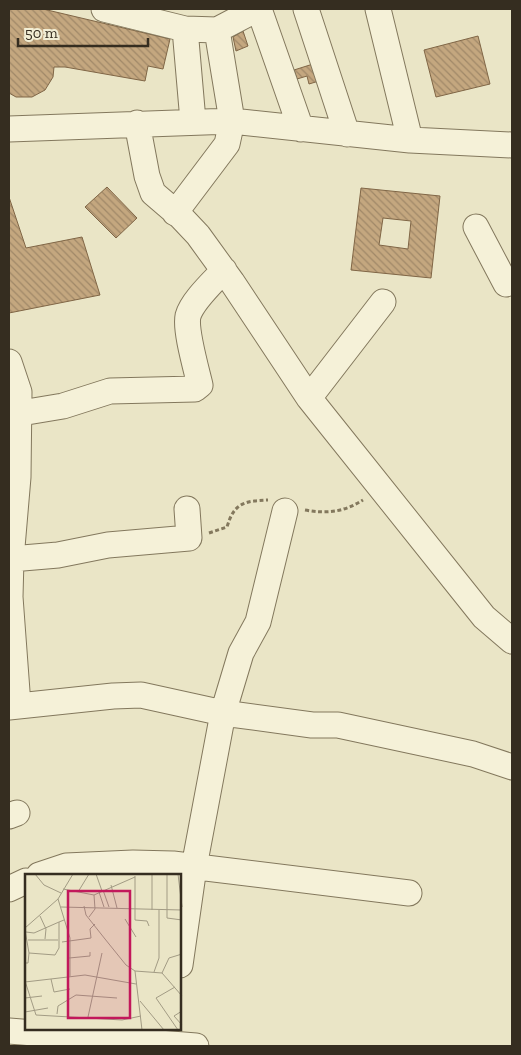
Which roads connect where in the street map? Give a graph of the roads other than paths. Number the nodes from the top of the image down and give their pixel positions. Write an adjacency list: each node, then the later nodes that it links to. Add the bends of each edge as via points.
1 (104, 9): 5 (street)
2 (258, 9): 6 (street); 11 (street)
3 (306, 9): 12 (street)
4 (378, 9): 13 (street)
5 (185, 28): 6 (street); 8 (street)
6 (217, 30): 7 (street)
7 (232, 121): 8 (street); 11 (street); 15 (street, via 227,144)
8 (193, 122): 9 (street)
9 (137, 123): 10 (street); 15 (street, via 153,193)
10 (9, 129)
11 (301, 129): 12 (street)
12 (347, 134): 13 (street)
13 (410, 140): 14 (street)
14 (512, 145)
15 (175, 213): 17 (street, via 198,235)
16 (476, 227): 18 (street, via 506,284)
17 (224, 270): 21 (street); 22 (street, via 188,314 187,324 200,385 195,389 110,391 63,406)
18 (512, 281)
19 (383, 302): 21 (street)
20 (9, 362): 22 (street, via 19,392)
21 (309, 398): 26 (street, via 484,617)
22 (13, 414): 25 (street, via 18,477)
23 (187, 510): 25 (street, via 189,538 108,545 58,555)
24 (285, 511): 28 (street, via 258,622 241,653)
25 (11, 559): 27 (street)
26 (512, 641)
27 (14, 706): 28 (street, via 141,695)
28 (223, 713): 29 (street, via 338,724 473,754); 30 (street)
29 (512, 767)
30 (194, 867): 31 (street, via 133,863 66,866); 34 (street); 35 (street)
31 (42, 874)
32 (25, 881): 33 (street)
33 (9, 889)
34 (409, 893)
35 (181, 958)
36 (9, 1031): 37 (street)
37 (170, 1036): 38 (street)
38 (196, 1046)

